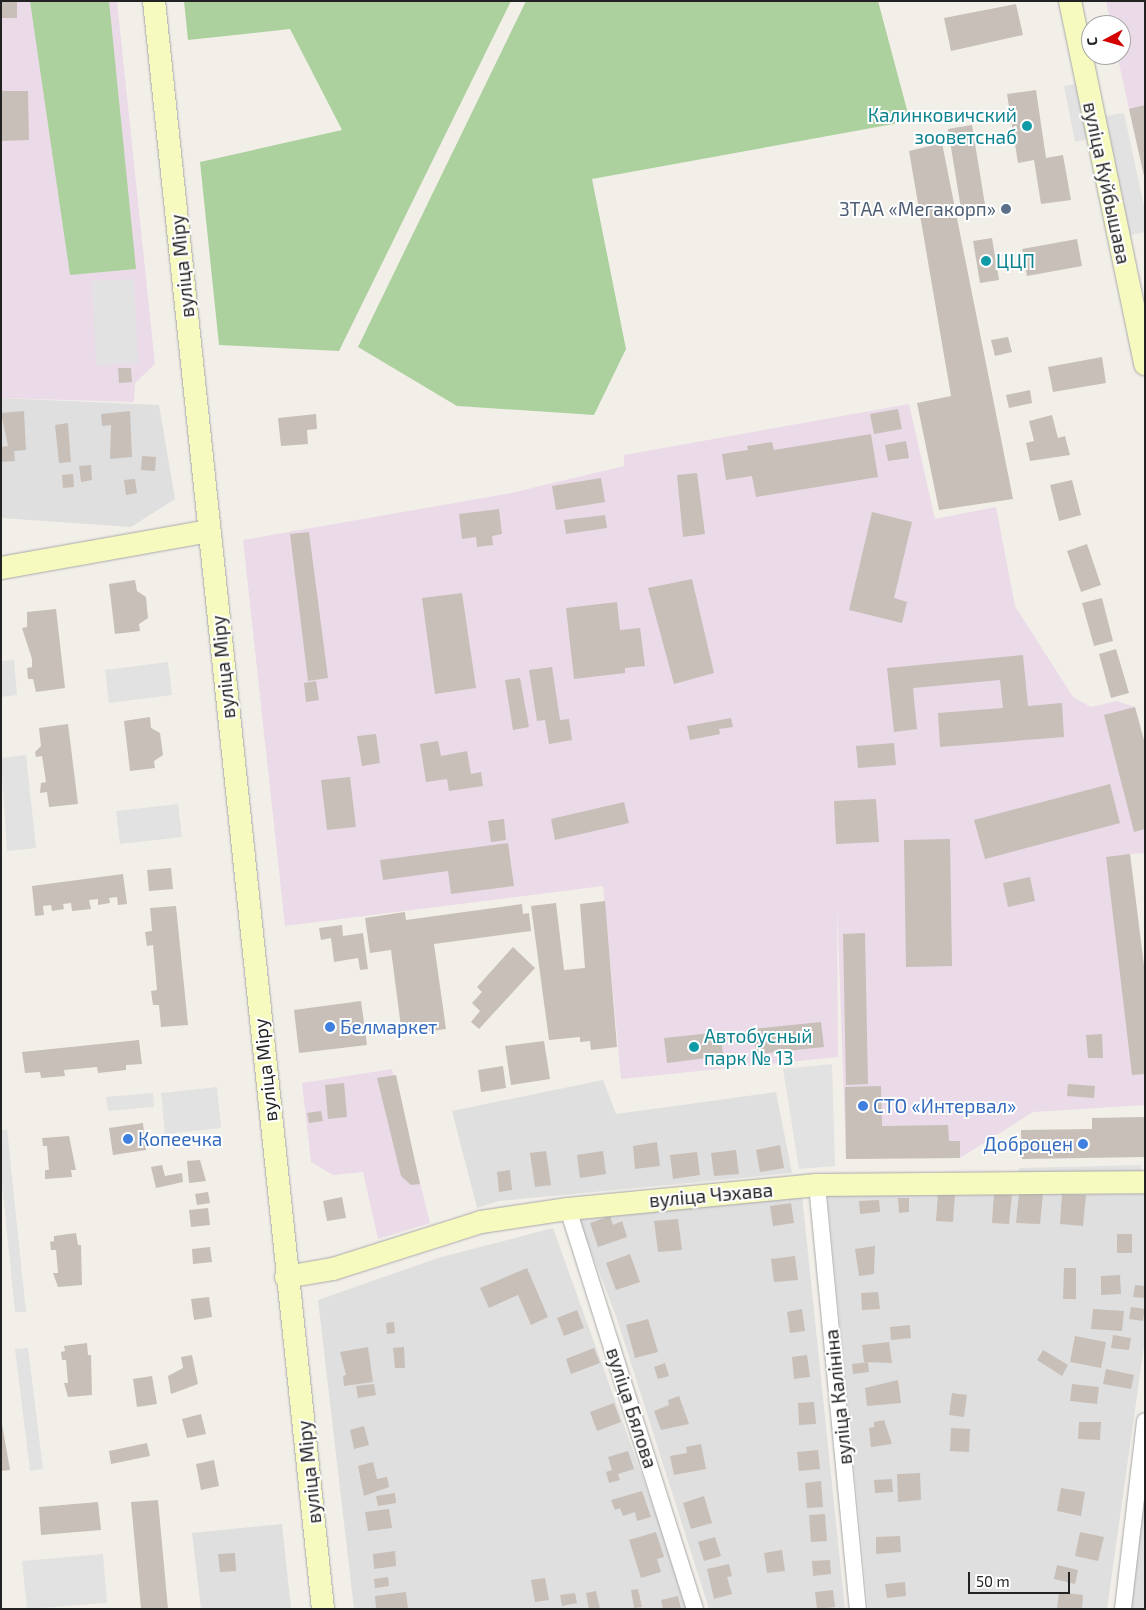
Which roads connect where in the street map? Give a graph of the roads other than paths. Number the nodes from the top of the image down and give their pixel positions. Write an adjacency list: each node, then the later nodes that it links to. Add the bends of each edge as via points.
1 (154, 1): 4 (main road, вуліца Міру)
2 (1070, 1): 3 (main road, вуліца Куйбышава)
3 (1145, 364)
4 (209, 531): 5 (main road); 9 (main road, вуліца Міру)
5 (1, 568)
6 (1145, 1182): 7 (main road, вуліца Чэхава)
7 (817, 1185): 8 (main road, вуліца Чэхава); 13 (street, вуліца Калініна)
8 (568, 1208): 9 (main road, вуліца Чэхава, via 481,1222 332,1269); 12 (street, вуліца Бялова)
9 (286, 1277): 11 (main road, вуліца Міру)
10 (1145, 1421): 14 (street)
11 (323, 1609)
12 (695, 1609)
13 (858, 1609)
14 (1123, 1609)

